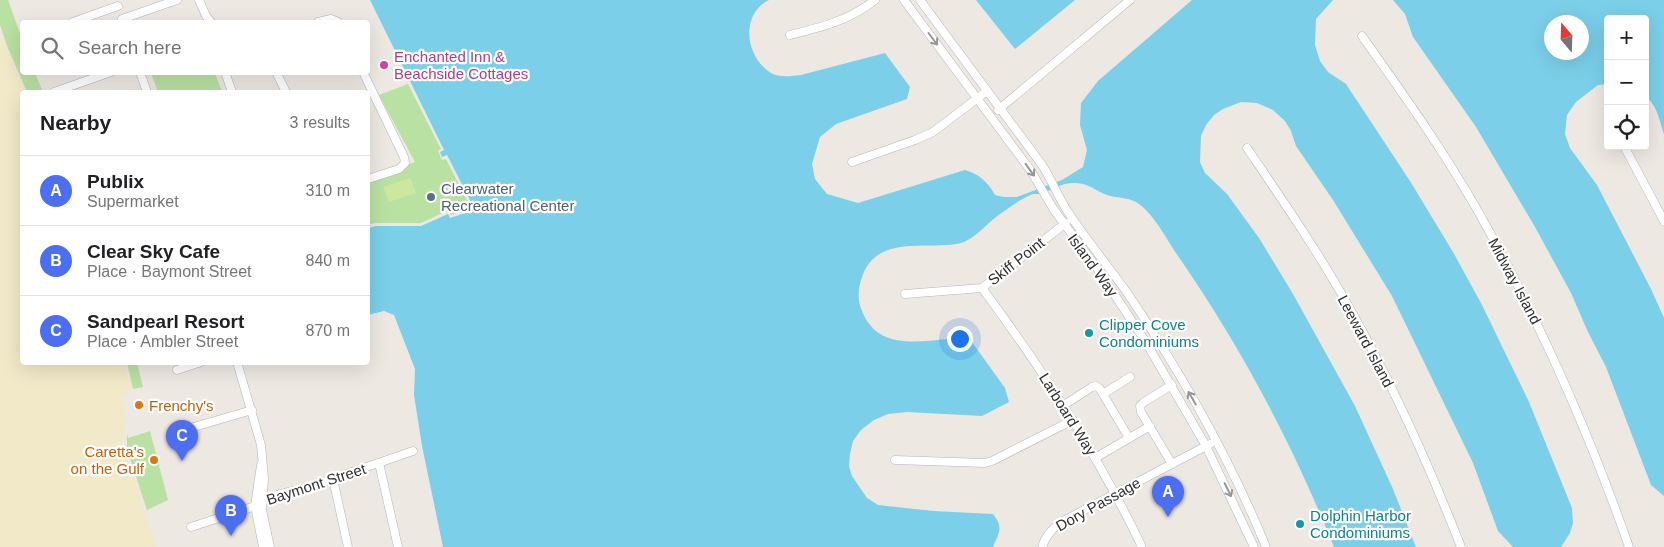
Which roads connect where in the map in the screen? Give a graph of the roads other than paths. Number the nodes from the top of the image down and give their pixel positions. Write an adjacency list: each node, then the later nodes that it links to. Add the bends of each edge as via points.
1 (177, 0): 11 (street)
2 (199, 0): 12 (street)
3 (875, 0): 13 (street, via 836,23)
4 (916, 0): 8 (street)
5 (920, 0): 24 (street, Island Way)
6 (1130, 0): 26 (street)
7 (117, 3): 9 (street); 10 (street)
8 (906, 3): 25 (street, Island Way, one-way to 25)
9 (78, 20)
10 (123, 20)
11 (126, 20)
12 (209, 20)
13 (790, 35)
14 (1362, 36): 73 (street, Midway Island, via 1440,150 1506,263 1586,431)
15 (102, 75): 20 (street)
16 (141, 75): 21 (street)
17 (226, 75): 22 (street)
18 (278, 75): 23 (street)
19 (364, 75): 31 (street, via 405,163 399,169)
20 (60, 90)
21 (146, 90)
22 (231, 90)
23 (285, 90)
24 (987, 91): 25 (street); 26 (street, Island Way)
25 (977, 98): 27 (street, Island Way); 30 (street, via 933,132)
26 (1000, 108): 27 (street); 32 (street, Island Way, via 1052,179)
27 (990, 116): 34 (street, Island Way, one-way to 34, via 1040,184)
28 (1247, 148): 72 (street, Leeward Island, via 1350,308 1411,428)
29 (1626, 150): 33 (street)
30 (852, 162)
31 (370, 178)
32 (1073, 219): 34 (street, Skiff Point); 37 (street, Island Way)
33 (1664, 221)
34 (1064, 225): 35 (street, Skiff Point); 38 (street, Island Way)
35 (982, 288): 36 (street, Skiff Point); 45 (street, Larboard Way)
36 (906, 294)
37 (1157, 339): 38 (street); 51 (street, Island Way, one-way to 37)
38 (1147, 344): 43 (street, Island Way)
39 (192, 365): 41 (street)
40 (238, 365): 46 (street)
41 (177, 370)
42 (1130, 376): 44 (street)
43 (1172, 386): 48 (street, via 1140,406); 52 (street, Island Way)
44 (1102, 394): 45 (street, via 1096,386 1092,387); 50 (street)
45 (1064, 405): 47 (street, Larboard Way)
46 (252, 410): 49 (street); 56 (street)
47 (1073, 420): 54 (street, Larboard Way); 55 (street, via 985,463)
48 (1150, 426): 50 (street); 58 (street)
49 (178, 432)
50 (1129, 438): 54 (street)
51 (1216, 441): 52 (street, Dory Passage); 71 (street, Island Way)
52 (1206, 446): 58 (street, Dory Passage); 70 (street, Island Way, one-way to 70)
53 (413, 451): 57 (street, Baymont Street)
54 (1095, 458): 60 (street, Larboard Way)
55 (895, 460)
56 (262, 461): 61 (street); 62 (street)
57 (379, 463): 59 (street, Baymont Street); 67 (street)
58 (1172, 464): 60 (street, Dory Passage)
59 (333, 479): 61 (street, Baymont Street); 66 (street)
60 (1115, 494): 68 (street, Dory Passage, via 1055,526); 69 (street, Larboard Way)
61 (262, 500): 62 (street, Baymont Street); 65 (street)
62 (255, 506): 63 (street, Baymont Street); 64 (street)
63 (191, 527)
64 (263, 547)
65 (270, 547)
66 (348, 547)
67 (398, 547)
68 (1042, 547)
69 (1142, 547)
70 (1254, 547)
71 (1266, 547)
72 (1461, 547)
73 (1629, 547)

